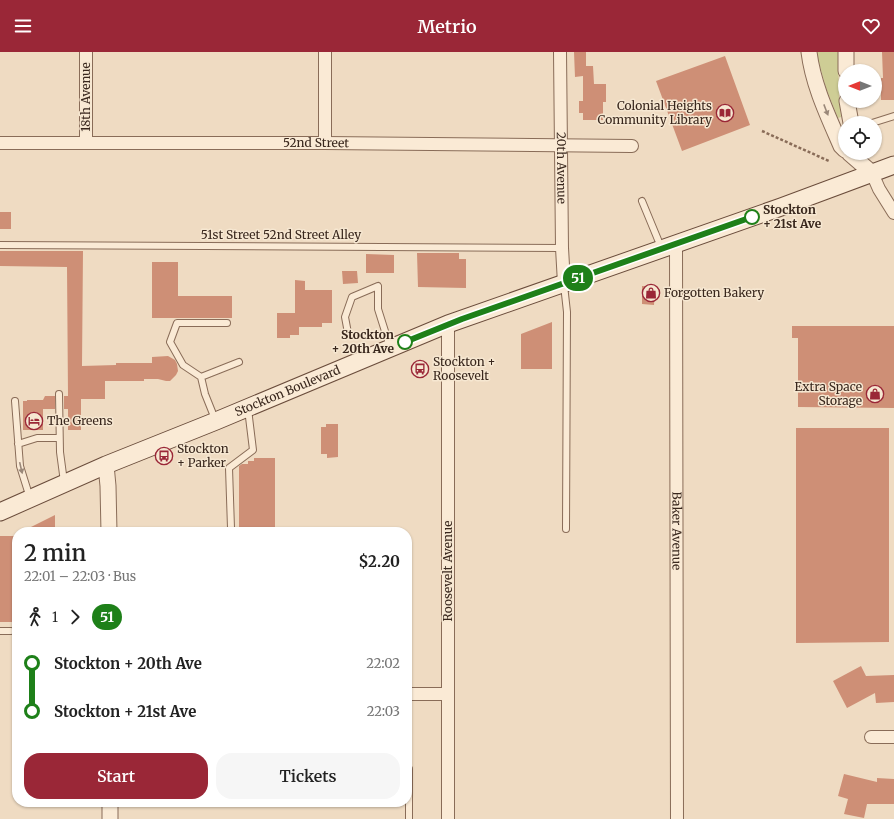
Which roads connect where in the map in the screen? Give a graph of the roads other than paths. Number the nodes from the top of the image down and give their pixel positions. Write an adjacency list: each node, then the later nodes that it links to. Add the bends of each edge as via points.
1 (86, 52): 10 (street, 18th Avenue)
2 (325, 52): 12 (street)
3 (560, 52): 13 (street, 20th Avenue)
4 (809, 52): 9 (street, one-way to 9, via 817,88)
5 (846, 52): 6 (street)
6 (846, 64)
7 (894, 116): 8 (lane)
8 (882, 120)
9 (838, 139)
10 (86, 142): 11 (street, 52nd Street); 12 (street, 52nd Street)
11 (0, 143)
12 (325, 143): 13 (street, 52nd Street)
13 (561, 145): 14 (street, 52nd Street); 23 (street, 20th Avenue)
14 (632, 146)
15 (857, 160): 18 (street)
16 (866, 160): 18 (street)
17 (894, 165): 18 (main road, Stockton Boulevard)
18 (872, 173): 20 (street); 22 (main road, Stockton Boulevard)
19 (642, 202): 22 (lane)
20 (894, 213)
21 (0, 245): 23 (lane, 51st Street 52nd Street Alley)
22 (669, 246): 24 (main road, Stockton Boulevard); 55 (street, Baker Avenue)
23 (562, 248): 24 (street, 20th Avenue)
24 (564, 283): 26 (main road, Stockton Boulevard); 43 (lane, via 567,312)
25 (227, 323): 30 (lane, via 177,323 170,342 183,365)
26 (448, 324): 28 (main road, Stockton Boulevard); 47 (street, Roosevelt Avenue)
27 (348, 333): 28 (lane, via 345,317 352,297 378,286 378,310)
28 (390, 348): 33 (main road, Stockton Boulevard)
29 (238, 362): 30 (lane)
30 (201, 377): 34 (lane)
31 (59, 394): 35 (lane)
32 (15, 401): 36 (lane)
33 (248, 407): 34 (main road, Stockton Boulevard); 42 (lane, via 253,450 229,468)
34 (216, 421): 37 (main road, Stockton Boulevard)
35 (59, 438): 36 (lane, via 37,438); 38 (lane)
36 (18, 444): 39 (lane, one-way to 39, via 20,466)
37 (106, 465): 38 (main road, Stockton Boulevard); 41 (street)
38 (64, 484): 39 (main road, Stockton Boulevard)
39 (30, 499): 40 (main road, Stockton Boulevard)
40 (0, 512)
41 (109, 527)
42 (231, 527)
43 (566, 529)
44 (0, 631): 45 (lane)
45 (11, 631)
46 (412, 694): 47 (street)
47 (448, 694): 54 (street, Roosevelt Avenue)
48 (871, 737): 49 (street)
49 (894, 737)
50 (110, 807): 52 (street)
51 (409, 807): 53 (lane)
52 (110, 819)
53 (409, 819)
54 (448, 819)
55 (677, 819)

